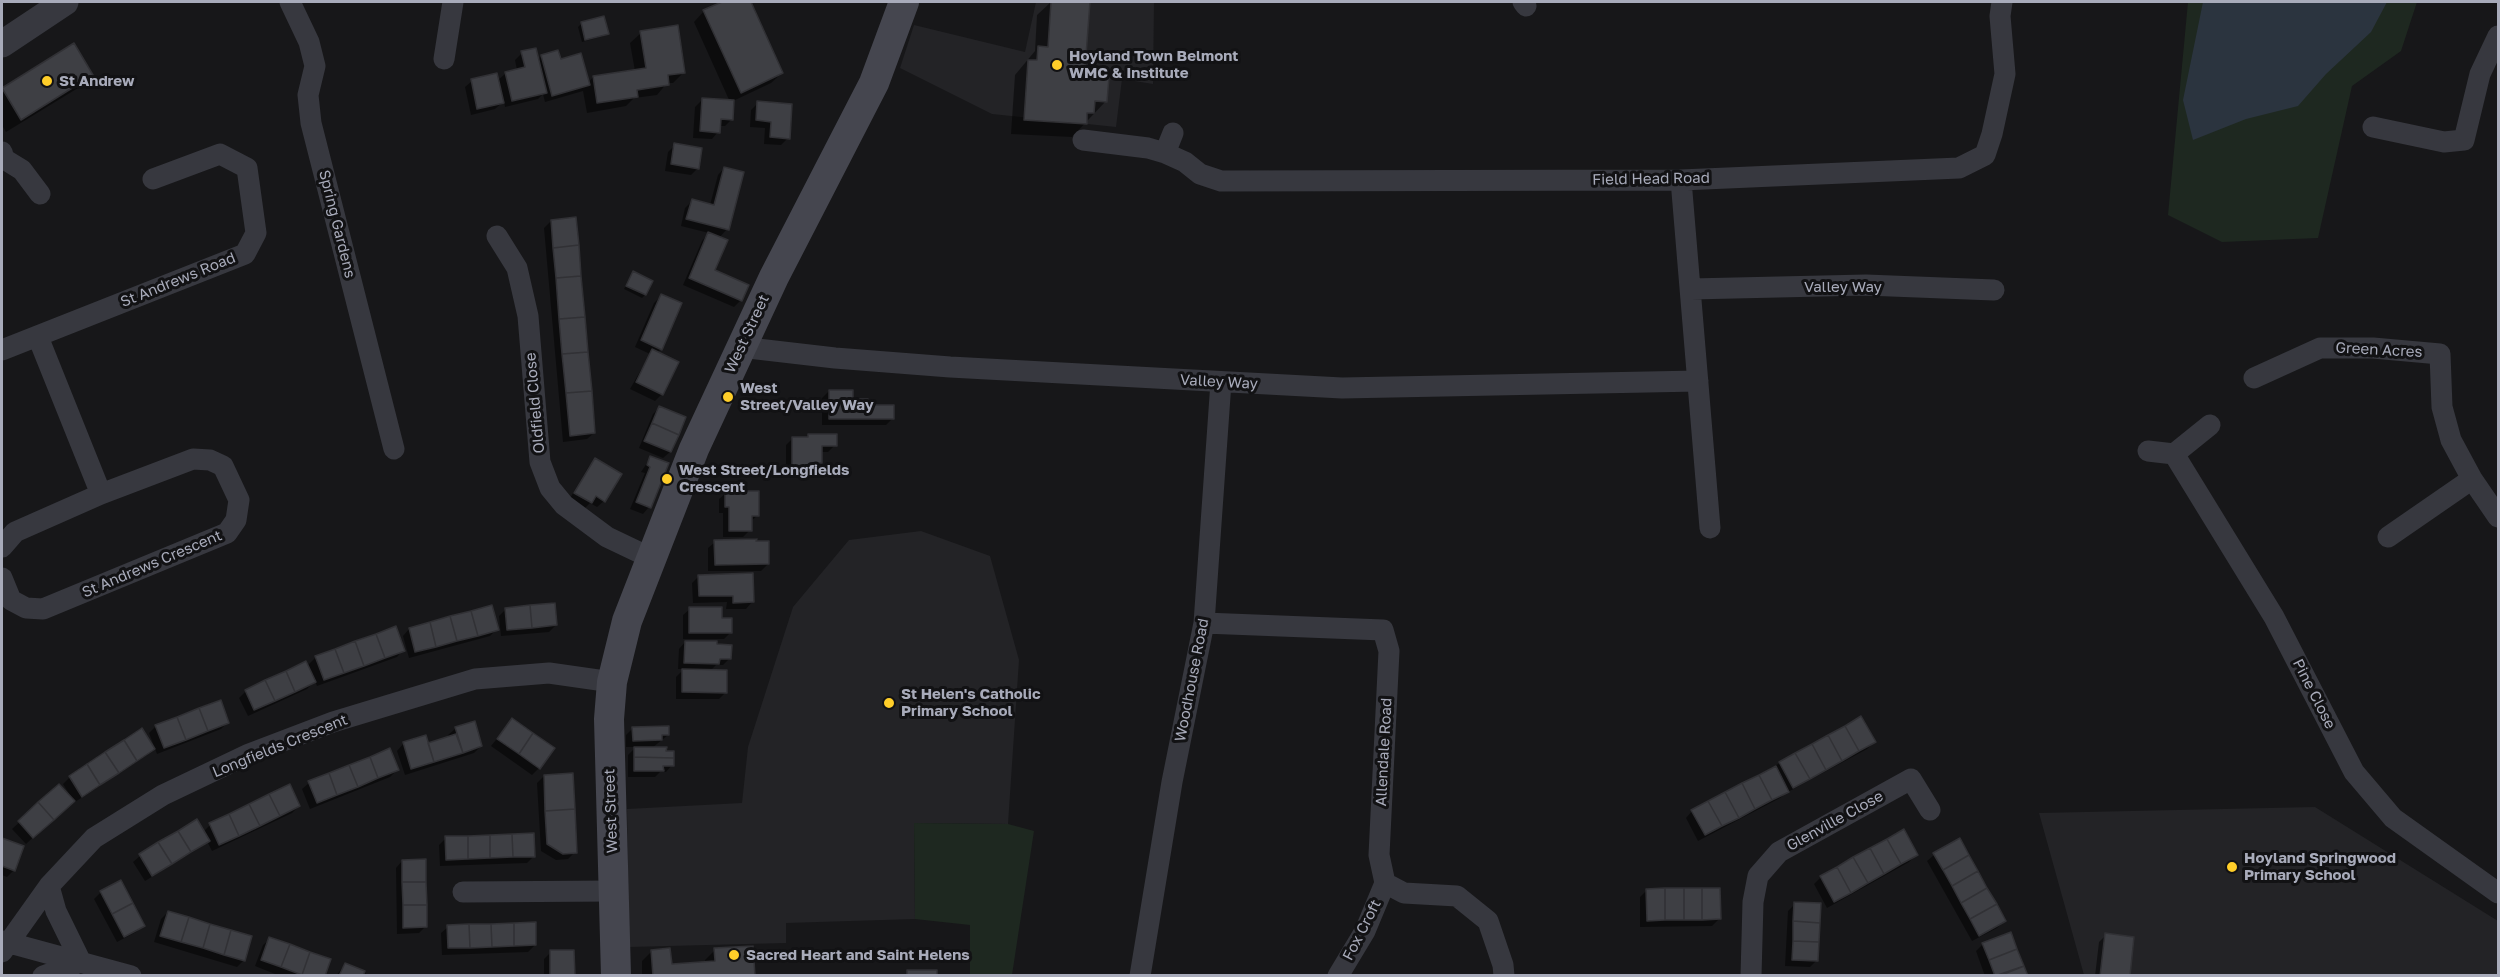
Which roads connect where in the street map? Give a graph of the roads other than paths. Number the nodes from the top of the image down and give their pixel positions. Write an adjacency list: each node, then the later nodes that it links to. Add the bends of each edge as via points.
1 (66, 2): 7 (street)
2 (290, 2): 27 (street, Spring Gardens, via 309,42 315,66 308,95 311,123)
3 (453, 2): 8 (street)
4 (904, 2): 21 (main road, West Street, via 873,83)
5 (2002, 2): 15 (street, Field Head Road, via 2005,74 1985,155 1959,168)
6 (2499, 36): 9 (street, via 2480,74 2464,140 2444,142)
7 (2, 44)
8 (444, 59)
9 (2373, 128)
10 (1173, 133): 12 (street)
11 (1083, 140): 12 (street)
12 (1157, 151): 15 (street, Field Head Road, via 1221,181)
13 (2, 152): 16 (street, via 4,159 22,170)
14 (153, 179): 20 (street, St Andrews Road, via 220,154 247,168 256,233 245,254)
15 (1681, 180): 18 (street)
16 (40, 194)
17 (497, 236): 36 (street, Oldfield Close, via 517,268 528,316 540,462 550,488 564,505 607,537)
18 (1691, 289): 19 (street, Valley Way, via 1866,285); 24 (street)
19 (1994, 290)
20 (38, 337): 22 (street, St Andrews Road); 31 (street)
21 (741, 347): 25 (street, Valley Way, via 950,367); 36 (main road, West Street, via 694,449)
22 (2, 350)
23 (2254, 378): 30 (street, Green Acres, via 2320,348 2440,354 2442,407 2451,440)
24 (1698, 381): 25 (street, Valley Way, via 1342,388); 33 (street)
25 (1221, 382): 38 (street, Woodhouse Road)
26 (2210, 425): 29 (street)
27 (394, 449)
28 (2148, 451): 29 (street)
29 (2174, 454): 45 (street, Pine Close, via 2274,617 2354,772 2393,818)
30 (2472, 479): 32 (street, Green Acres); 34 (street)
31 (101, 494): 35 (street, St Andrews Crescent, via 15,532); 37 (street, St Andrews Crescent, via 193,459 223,466 239,500 236,520 227,533 44,609 26,608 11,600)
32 (2499, 517)
33 (1710, 528)
34 (2388, 537)
35 (2, 547)
36 (651, 558): 39 (main road, West Street, via 627,621)
37 (2, 578)
38 (1204, 622): 41 (street, Allendale Road, via 1383,630 1389,651 1378,855); 51 (street, Woodhouse Road)
39 (612, 682): 42 (street, Longfields Crescent, via 549,673 475,679 333,722 249,754 163,795 94,838); 43 (main road, West Street, via 609,719)
40 (1930, 810): 54 (street, Glenville Close, via 1911,779 1779,852 1758,876 1753,902)
41 (1385, 883): 52 (street, Fox Croft, via 1365,931); 53 (street, via 1404,893 1458,896 1488,921)
42 (49, 886): 46 (street, Longfields Crescent); 47 (street, via 56,911)
43 (614, 891): 44 (street); 50 (main road, West Street)
44 (464, 892)
45 (2499, 893)
46 (3, 945): 47 (street, Longfields Crescent)
47 (81, 962): 48 (street); 49 (street, Longfields Crescent)
48 (43, 975)
49 (131, 975)
50 (616, 975)
51 (1140, 975)
52 (1338, 975)
53 (1504, 975)
54 (1751, 975)

